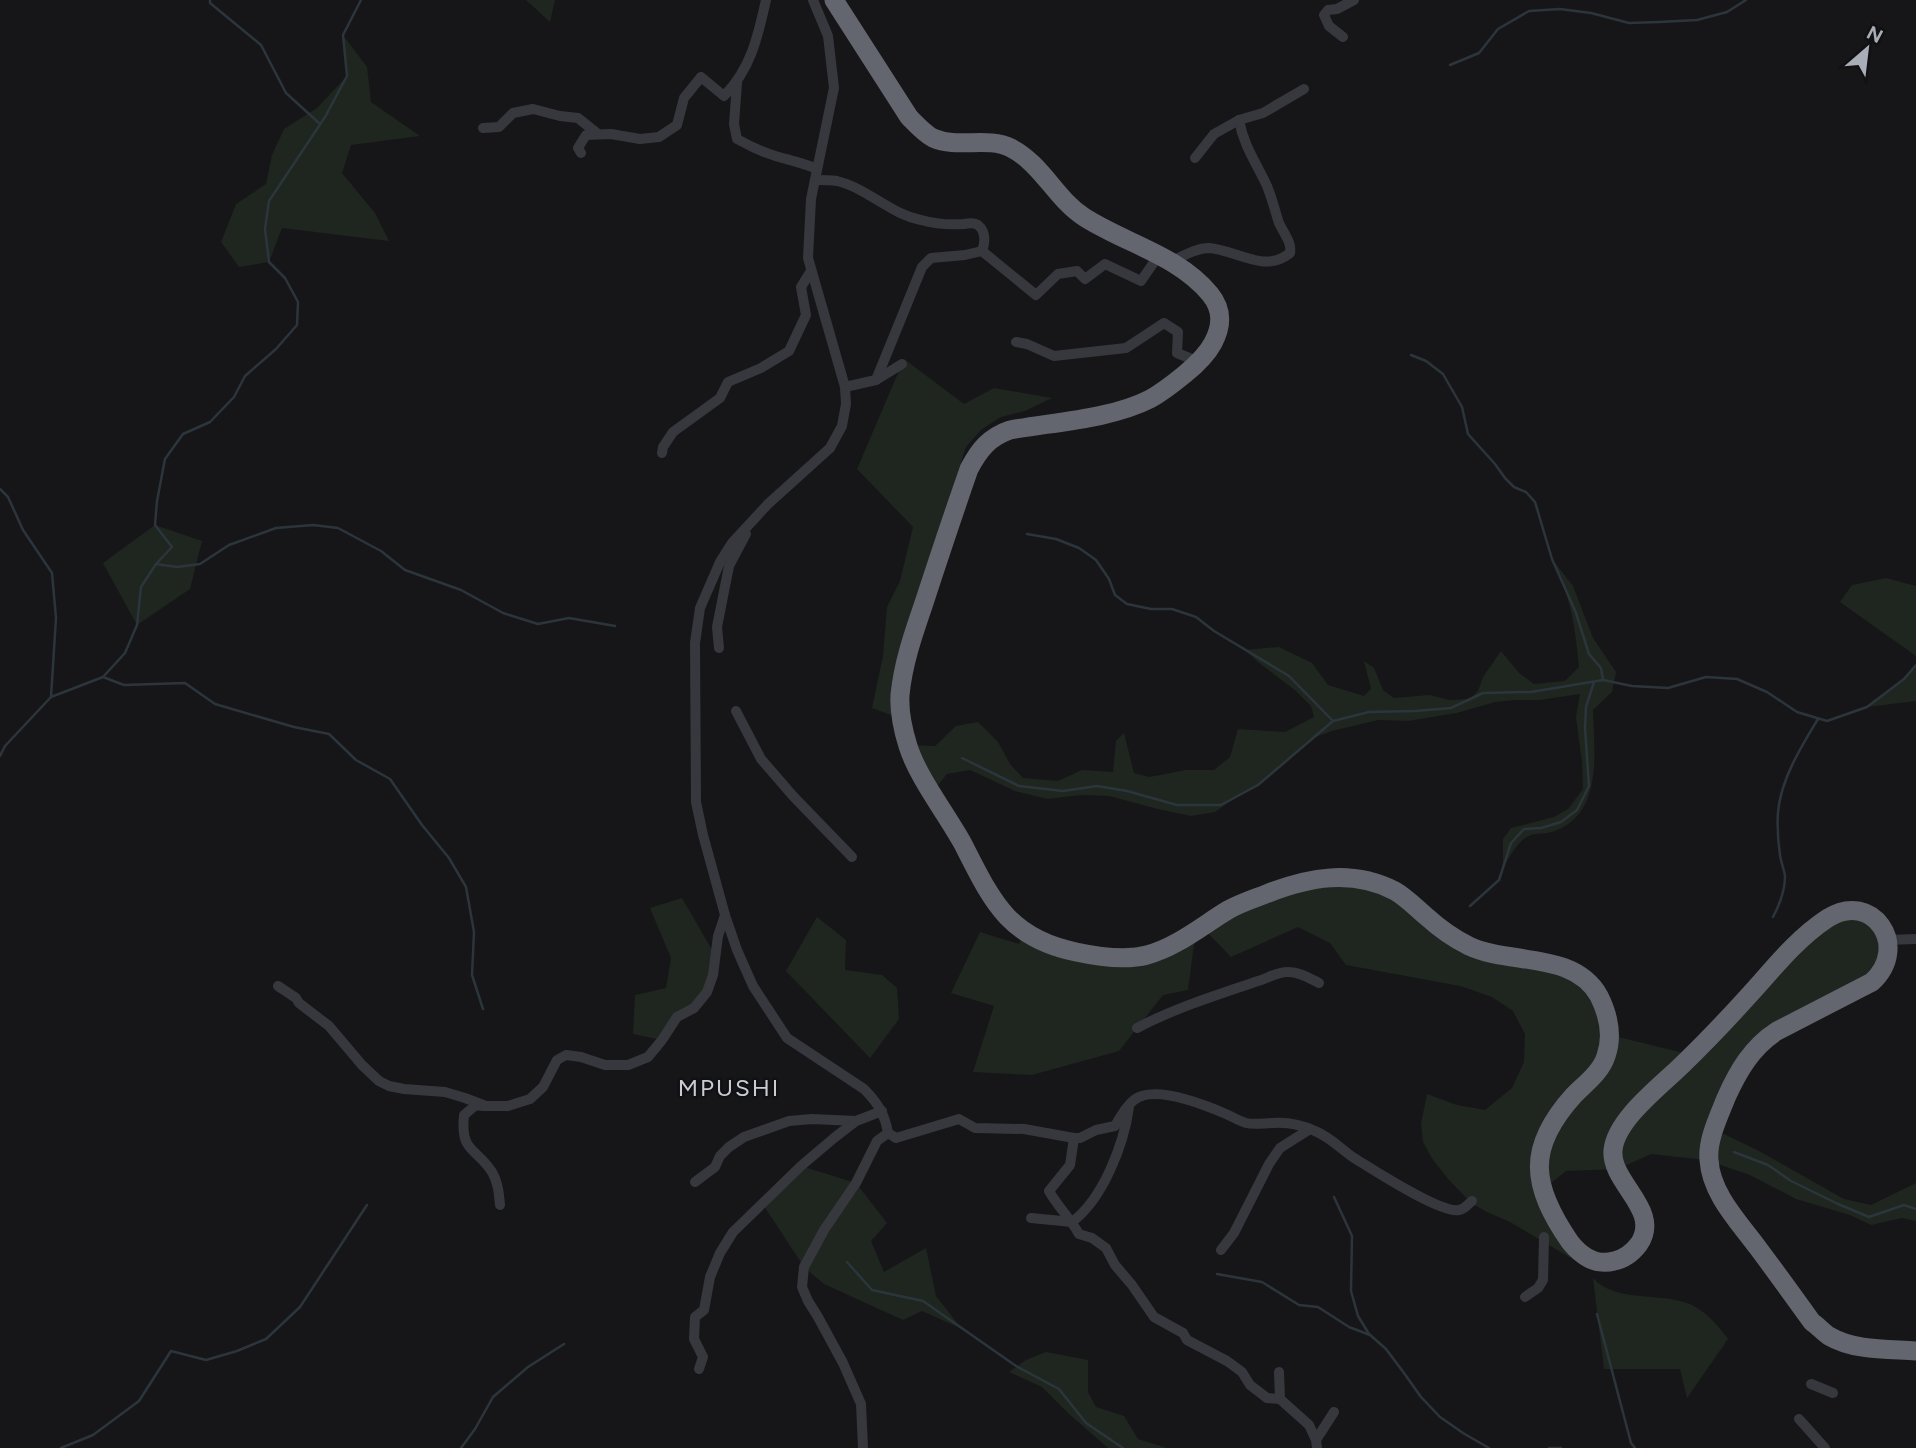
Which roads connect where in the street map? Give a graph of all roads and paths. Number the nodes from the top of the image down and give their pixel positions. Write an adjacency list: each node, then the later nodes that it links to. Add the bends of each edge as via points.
1 (766, 0): 6 (street, via 755,48)
2 (813, 0): 13 (street, via 828,36 834,88)
3 (834, 0): 15 (highway, via 922,131 950,143 982,142 1012,149 1081,215)
4 (1354, 0): 5 (street, via 1324,15)
5 (1343, 37)
6 (737, 83): 10 (street, via 724,96 701,77 684,98 677,125 659,137); 13 (street, via 737,139 804,163)
7 (1304, 89): 8 (street, via 1263,113)
8 (1239, 120): 12 (street, via 1214,134); 15 (street, via 1247,150 1289,240 1290,253 1281,260 1265,262 1209,248)
9 (483, 128): 10 (street, via 499,127 513,113 533,109 578,118)
10 (598, 134): 11 (street, via 586,135)
11 (581, 153)
12 (1195, 158)
13 (816, 175): 14 (street, via 916,220 976,224 984,235); 16 (street, via 809,226)
14 (982, 251): 15 (street, via 1036,295 1058,275 1077,271 1085,279 1105,264 1141,281); 20 (street, via 927,260)
15 (1165, 258): 18 (highway, via 1202,285 1219,309 1219,332)
16 (811, 271): 21 (street); 22 (street, via 801,287 806,315 789,351 728,382 720,398 673,432)
17 (1016, 342): 18 (street, via 1054,356 1126,348 1164,323 1178,332 1177,353)
18 (1199, 362): 29 (highway, via 1149,399 1112,413 1010,430 989,440 969,469 906,658 900,711 908,748 995,902 1026,934 1083,954 1143,956 1244,902 1307,880 1341,877 1374,882 1397,892 1447,934 1482,951 1575,972 1599,997 1609,1024 1609,1041 1602,1065 1554,1120 1538,1167 1545,1196 1572,1244 1587,1258 1605,1262 1626,1256 1643,1235 1644,1219 1613,1159 1617,1135 1634,1111 1790,950 1827,918 1842,911 1861,912 1879,923)
19 (902, 364): 20 (street)
20 (876, 380): 21 (street)
21 (845, 387): 23 (street, via 842,426 830,448)
22 (662, 453)
23 (753, 522): 24 (street, via 729,566 717,627); 27 (street, via 720,562 700,608 695,643 696,802)
24 (719, 648)
25 (736, 711): 26 (street, via 761,759)
26 (852, 857)
27 (725, 915): 34 (street, via 707,992 694,1009 677,1017 648,1057 628,1065 605,1065 566,1055 557,1060 543,1087 530,1099); 35 (street, via 753,986 787,1038 864,1088)
28 (1916, 939): 29 (street)
29 (1887, 940): 48 (highway, via 1888,959 1878,978 1777,1031 1747,1059 1724,1103 1708,1159 1725,1203 1812,1322 1840,1341)
30 (1319, 983): 32 (street, via 1286,971)
31 (278, 986): 34 (street, via 330,1026 379,1081)
32 (1137, 1028)
33 (1130, 1105): 37 (street, via 1142,1095 1159,1095 1209,1107 1246,1123); 39 (street, via 1115,1126); 44 (street, via 1126,1129 1105,1180)
34 (486, 1106): 42 (street, via 476,1105 464,1115 464,1139 494,1175)
35 (882, 1111): 36 (street); 38 (street)
36 (856, 1121): 40 (street, via 789,1121 744,1137); 49 (street, via 733,1231 710,1277 704,1310 695,1317 694,1339 703,1357)
37 (1310, 1129): 41 (street, via 1446,1209 1459,1210); 46 (street, via 1280,1148)
38 (888, 1133): 39 (street, via 896,1138 959,1119 975,1128 1024,1129); 57 (street, via 877,1141 824,1230 804,1267 802,1287 861,1405)
39 (1074, 1138): 44 (street, via 1070,1166 1049,1191)
40 (695, 1182)
41 (1472, 1200)
42 (500, 1205)
43 (1031, 1218): 44 (street)
44 (1072, 1222): 53 (street, via 1079,1234 1106,1248 1154,1317 1227,1361 1267,1398)
45 (1544, 1237): 47 (street, via 1543,1280)
46 (1221, 1250)
47 (1525, 1297)
48 (1916, 1351)
49 (699, 1368)
50 (1279, 1372): 53 (street)
51 (1811, 1384): 52 (street)
52 (1833, 1394)
53 (1280, 1399): 56 (street, via 1309,1426)
54 (1334, 1412): 56 (street)
55 (1799, 1419): 58 (street)
56 (1316, 1444)
57 (863, 1448)
58 (1825, 1448)

